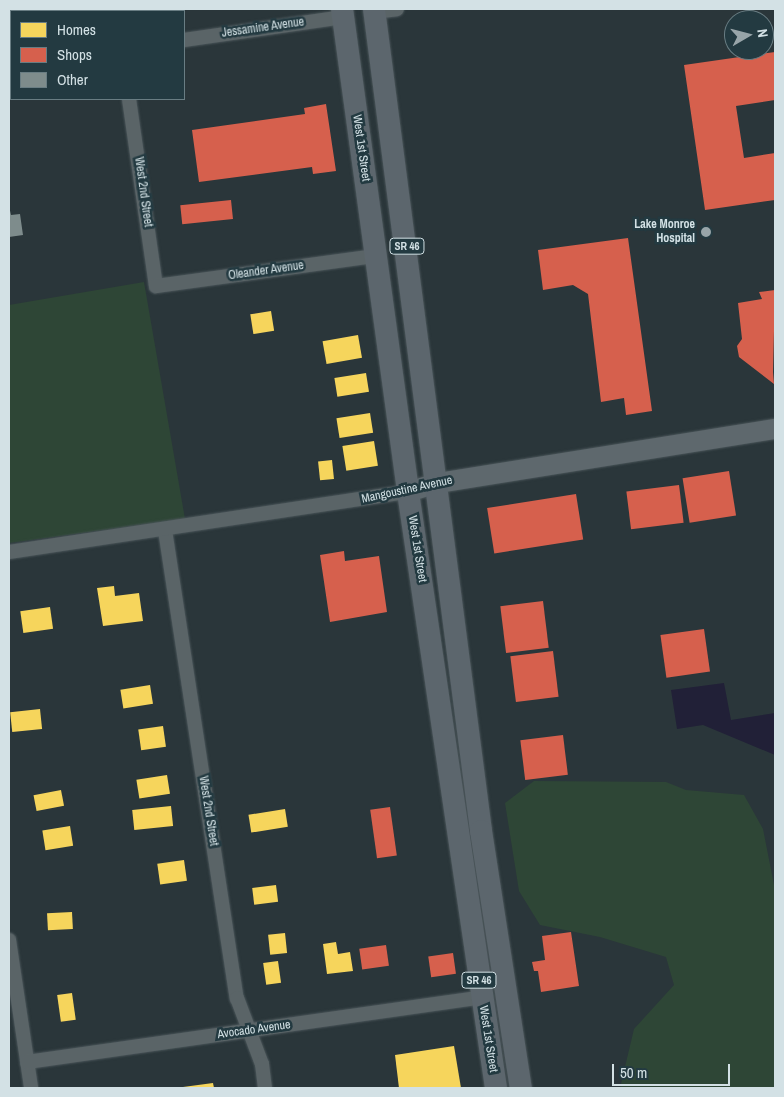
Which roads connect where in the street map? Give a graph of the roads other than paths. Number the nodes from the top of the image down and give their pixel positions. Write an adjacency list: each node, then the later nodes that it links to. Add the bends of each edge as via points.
1 (397, 9): 2 (street)
2 (373, 10): 5 (main road, West 1st Street / SR 46)
3 (343, 13): 4 (street, Jessamine Avenue); 5 (main road, via 362,34 369,64); 7 (main road, West 1st Street / SR 46)
4 (185, 40)
5 (386, 92): 10 (main road, West 1st Street / SR 46)
6 (129, 100): 8 (street, West 2nd Street)
7 (376, 256): 8 (street, Oleander Avenue); 11 (main road, West 1st Street / SR 46)
8 (156, 286)
9 (775, 429): 10 (street, Mangoustine Avenue)
10 (438, 483): 11 (street, Mangoustine Avenue); 18 (main road, West 1st Street / SR 46, via 481,831)
11 (408, 492): 12 (street, Mangoustine Avenue); 15 (main road, West 1st Street / SR 46)
12 (166, 530): 13 (street, Mangoustine Avenue); 16 (street, West 2nd Street, via 237,998)
13 (9, 552)
14 (9, 940): 17 (street)
15 (481, 996): 16 (street, Avocado Avenue); 18 (main road, via 500,1020 505,1050); 21 (main road, West 1st Street / SR 46)
16 (249, 1031): 17 (street, Avocado Avenue); 20 (street, West 2nd Street, via 262,1064)
17 (27, 1062): 19 (street)
18 (518, 1066): 22 (main road, West 1st Street / SR 46)
19 (30, 1088)
20 (265, 1088)
21 (496, 1088)
22 (521, 1088)

